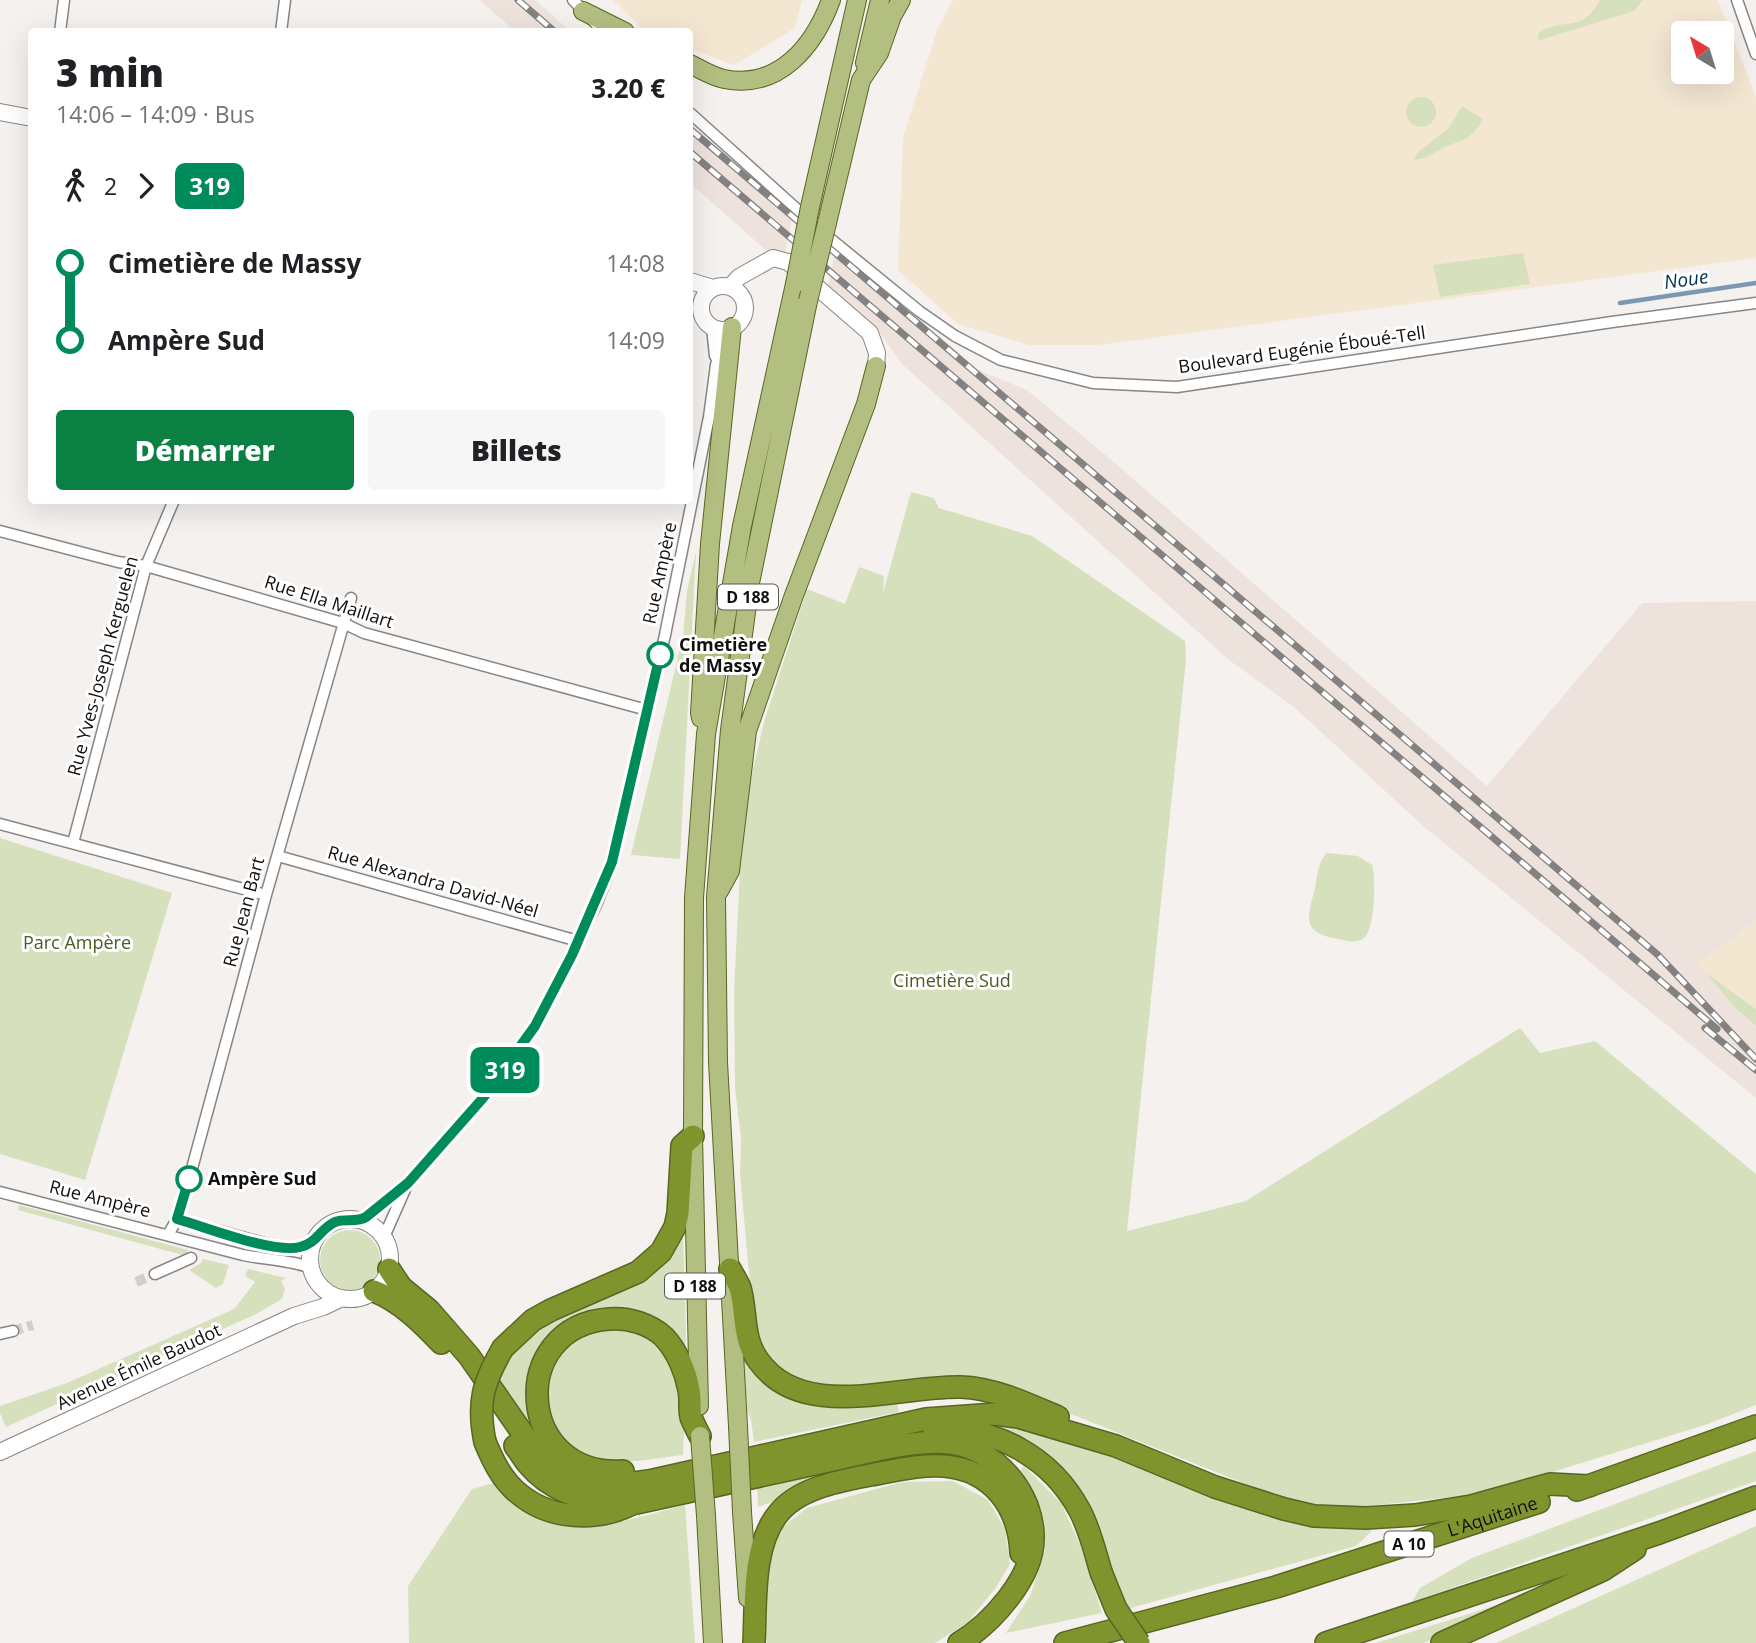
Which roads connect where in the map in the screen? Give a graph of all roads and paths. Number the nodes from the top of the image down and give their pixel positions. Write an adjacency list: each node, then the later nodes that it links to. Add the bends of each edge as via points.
1 (64, 0): 9 (street)
2 (285, 0): 10 (street)
3 (831, 0): 14 (main road, via 807,45 790,64 771,75 752,81 723,79)
4 (857, 0): 34 (main road, D 188, bridge, via 742,526)
5 (880, 0): 15 (main road, D 188)
6 (901, 0): 15 (main road, via 879,53)
7 (1737, 0): 13 (street)
8 (578, 5): 11 (street); 12 (main road)
9 (60, 28)
10 (282, 28)
11 (600, 28)
12 (618, 28)
13 (1756, 54)
14 (693, 65)
15 (861, 80): 39 (main road, D 188, bridge, via 808,301 750,583 730,730)
16 (0, 112): 18 (street)
17 (693, 116): 22 (street, Boulevard Eugénie Éboué-Tell, via 845,253 955,336 1001,360 1093,383 1177,387)
18 (28, 117)
19 (693, 282): 20 (street)
20 (728, 290): 23 (street, via 707,293); 24 (street, via 744,308 742,318); 25 (street, via 757,265 773,258 788,262 870,333)
21 (693, 296): 23 (street)
22 (1756, 303)
23 (701, 305): 24 (street, via 706,322)
24 (723, 328): 26 (street, Rue Ampère); 34 (main road, via 700,713)
25 (876, 366): 39 (main road, via 747,731 730,871)
26 (693, 496)
27 (172, 504): 30 (street, Rue Yves-Joseph Kerguelen)
28 (691, 504): 33 (street, Rue Ampère)
29 (0, 531): 30 (street, Rue Ella Maillart)
30 (146, 566): 32 (street, Rue Ella Maillart); 36 (street, Rue Yves-Joseph Kerguelen)
31 (351, 598): 32 (street, Rue Jean Bart)
32 (343, 622): 33 (street, Rue Ella Maillart, via 364,633); 37 (street, Rue Jean Bart)
33 (648, 710): 40 (street, Rue Ampère, via 612,862)
34 (706, 734): 41 (main road, D 188, via 694,898)
35 (0, 824): 36 (street)
36 (73, 843): 38 (street)
37 (278, 854): 38 (street, Rue Jean Bart); 40 (street, Rue Alexandra David-Néel)
38 (266, 895): 44 (street, Rue Jean Bart)
39 (716, 897): 51 (main road, D 188, via 718,1062)
40 (578, 941): 42 (street, Rue Ampère, via 535,1026 507,1067)
41 (692, 1136): 60 (main road, D 188); 67 (highway, bridge, via 682,1146 678,1213 661,1252 638,1272 551,1310 518,1332 503,1348 481,1402 485,1442 517,1493 545,1508 576,1516 601,1516)
42 (408, 1183): 45 (street, Rue Ampère); 47 (street, Rue Ampère)
43 (0, 1192): 46 (street, Rue Ampère)
44 (177, 1219): 46 (street, Rue Jean Bart); 48 (street, via 278,1247 298,1248)
45 (361, 1220): 47 (street); 48 (street, via 334,1222)
46 (168, 1235): 53 (street, Rue Ampère, via 275,1262 303,1264)
47 (384, 1237): 50 (street)
48 (315, 1241): 53 (street, via 311,1255)
49 (191, 1258): 52 (street)
50 (389, 1269): 54 (street); 64 (highway, via 469,1356 537,1454 559,1472 586,1485 618,1485)
51 (730, 1269): 61 (highway, via 740,1288 750,1347 759,1362 803,1393 843,1397 925,1388 988,1391 1094,1432); 72 (main road, D 188, bridge)
52 (155, 1274)
53 (315, 1276): 55 (street, via 325,1289); 56 (street, Avenue Émile Baudot, via 311,1297)
54 (374, 1291): 55 (street, via 359,1298); 67 (highway, via 413,1317 463,1366 527,1464 547,1482 594,1501)
55 (342, 1298): 56 (street, Avenue Émile Baudot)
56 (294, 1316): 62 (street, Avenue Émile Baudot)
57 (13, 1331): 58 (street)
58 (0, 1334)
59 (1756, 1426): 65 (highway, L'Aquitaine / A 10)
60 (700, 1436): 64 (highway, via 691,1419 684,1371 668,1343 649,1327 620,1318 604,1319 584,1323 555,1342 540,1372 537,1406 549,1438 563,1454 605,1472 682,1463); 71 (main road, D 188, bridge)
61 (1116, 1446): 64 (highway, via 1018,1417 954,1415); 65 (highway, via 1215,1487 1314,1516 1416,1515 1471,1506 1549,1484)
62 (0, 1452)
63 (862, 1453): 67 (highway); 69 (highway, via 951,1443 976,1450 996,1463 1014,1482 1032,1522 1034,1541); 76 (highway, bridge, via 872,1446 950,1430 975,1432 1017,1447 1056,1476 1070,1493 1116,1609)
64 (712, 1465)
65 (1589, 1486): 70 (highway, L'Aquitaine / A 10)
66 (1756, 1497): 68 (highway)
67 (632, 1504)
68 (1659, 1533): 77 (highway); 78 (highway, via 1603,1570)
69 (1023, 1573): 72 (highway, via 1014,1513 985,1480 946,1466 855,1478 800,1496 779,1512 767,1531 760,1551); 73 (highway, via 1001,1608)
70 (1229, 1601): 74 (highway, L'Aquitaine / A 10); 75 (highway)
71 (713, 1643)
72 (752, 1643)
73 (959, 1643)
74 (1065, 1643)
75 (1118, 1643)
76 (1139, 1643)
77 (1326, 1643)
78 (1442, 1643)

